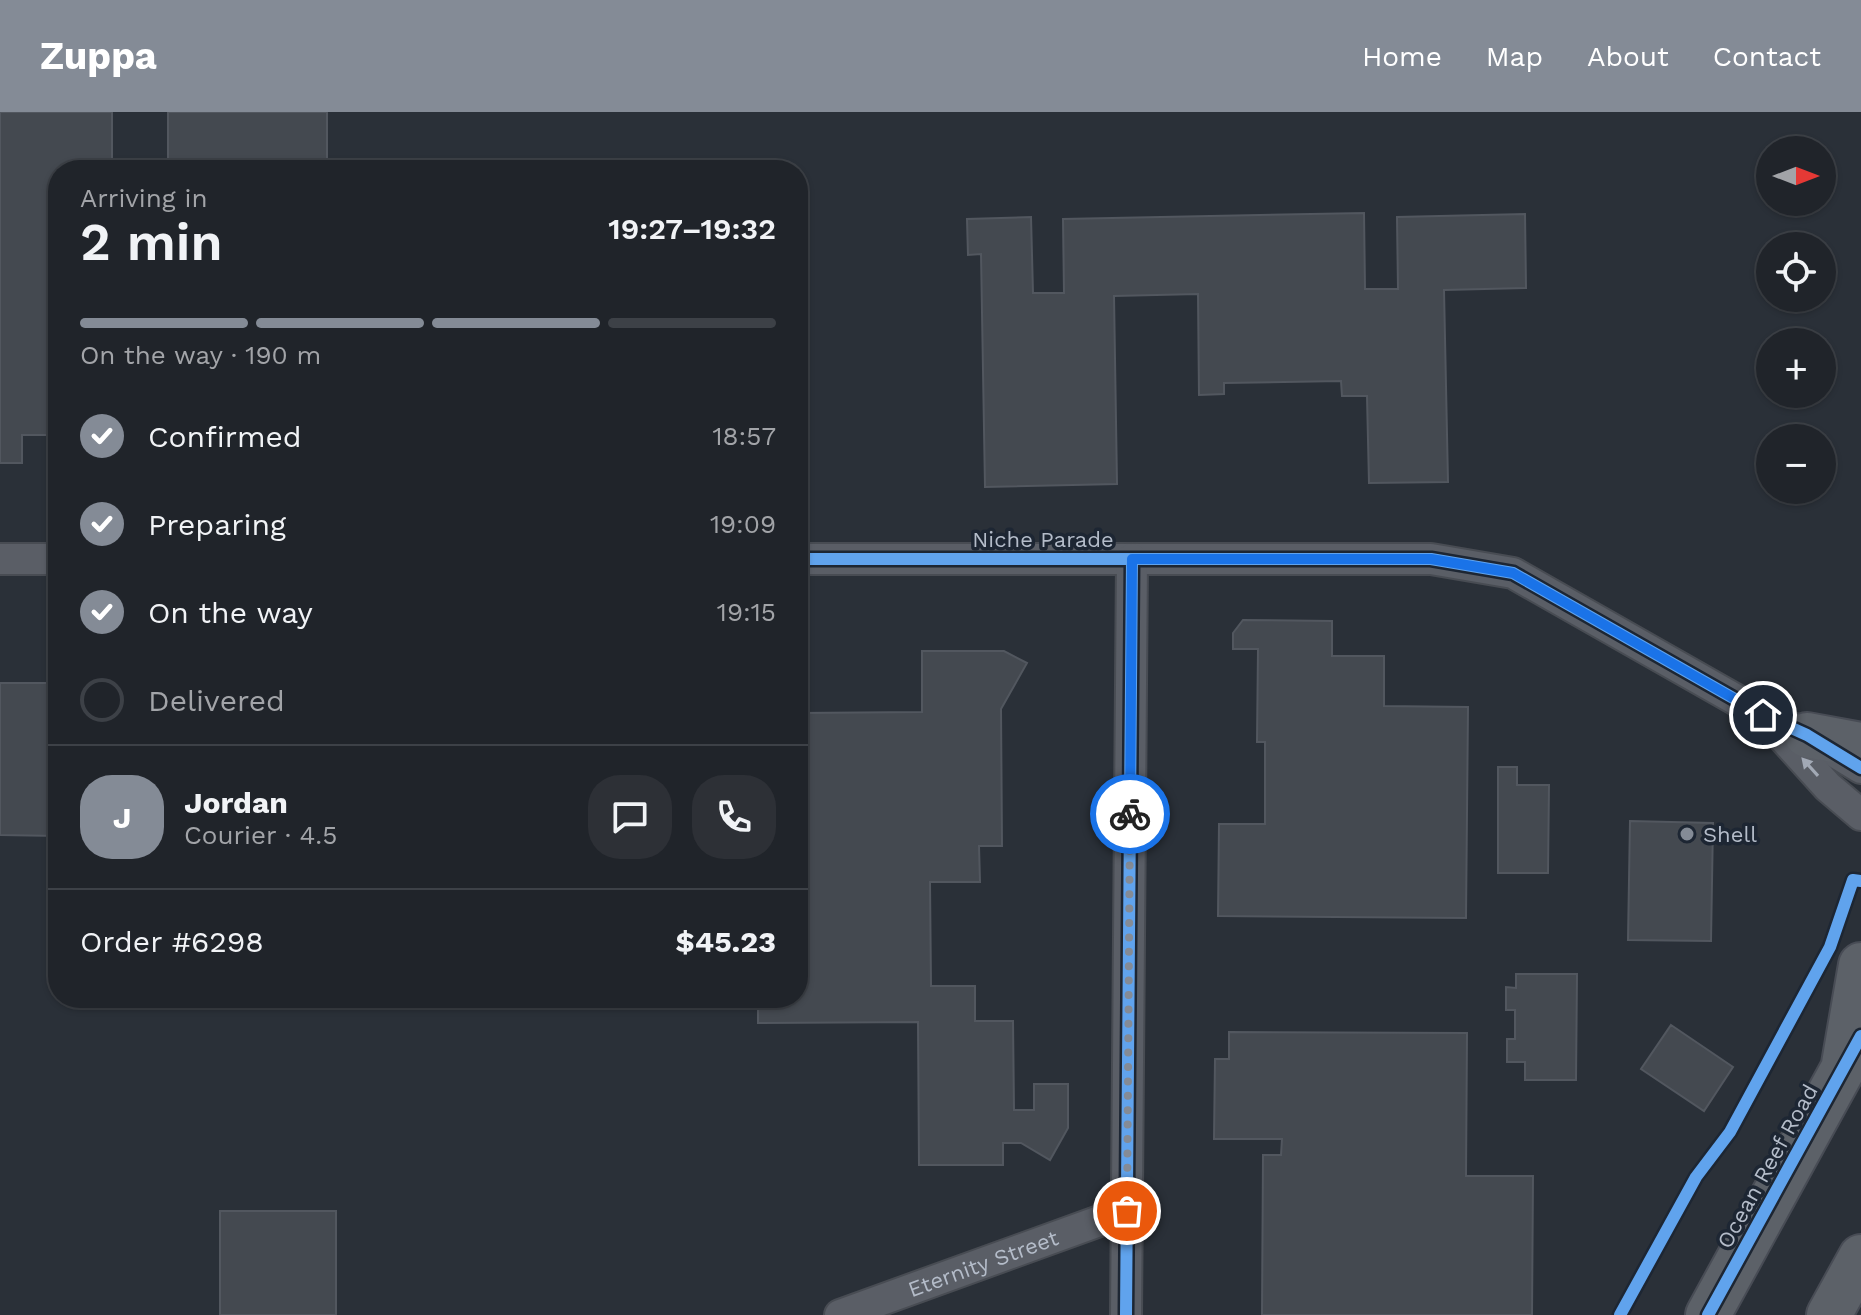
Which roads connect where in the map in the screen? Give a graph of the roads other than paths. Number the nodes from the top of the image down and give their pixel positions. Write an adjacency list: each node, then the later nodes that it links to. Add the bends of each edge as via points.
1 (0, 559): 2 (street)
2 (48, 559)
3 (808, 559): 4 (street, Niche Parade)
4 (1132, 559): 5 (street, Niche Parade, via 1431,559 1513,573); 12 (street)
5 (1763, 715): 6 (street, Niche Parade); 9 (street, Niche Parade, one-way to 5)
6 (1807, 735): 7 (main road); 8 (street, Niche Parade)
7 (1861, 745)
8 (1861, 768)
9 (1861, 815)
10 (1861, 965): 11 (main road, Ocean Reef Road)
11 (1852, 1051): 16 (main road, Ocean Reef Road)
12 (1127, 1211): 14 (street, Eternity Street); 15 (street)
13 (1861, 1257): 17 (main road)
14 (840, 1315)
15 (1126, 1315)
16 (1708, 1315)
17 (1829, 1315)

